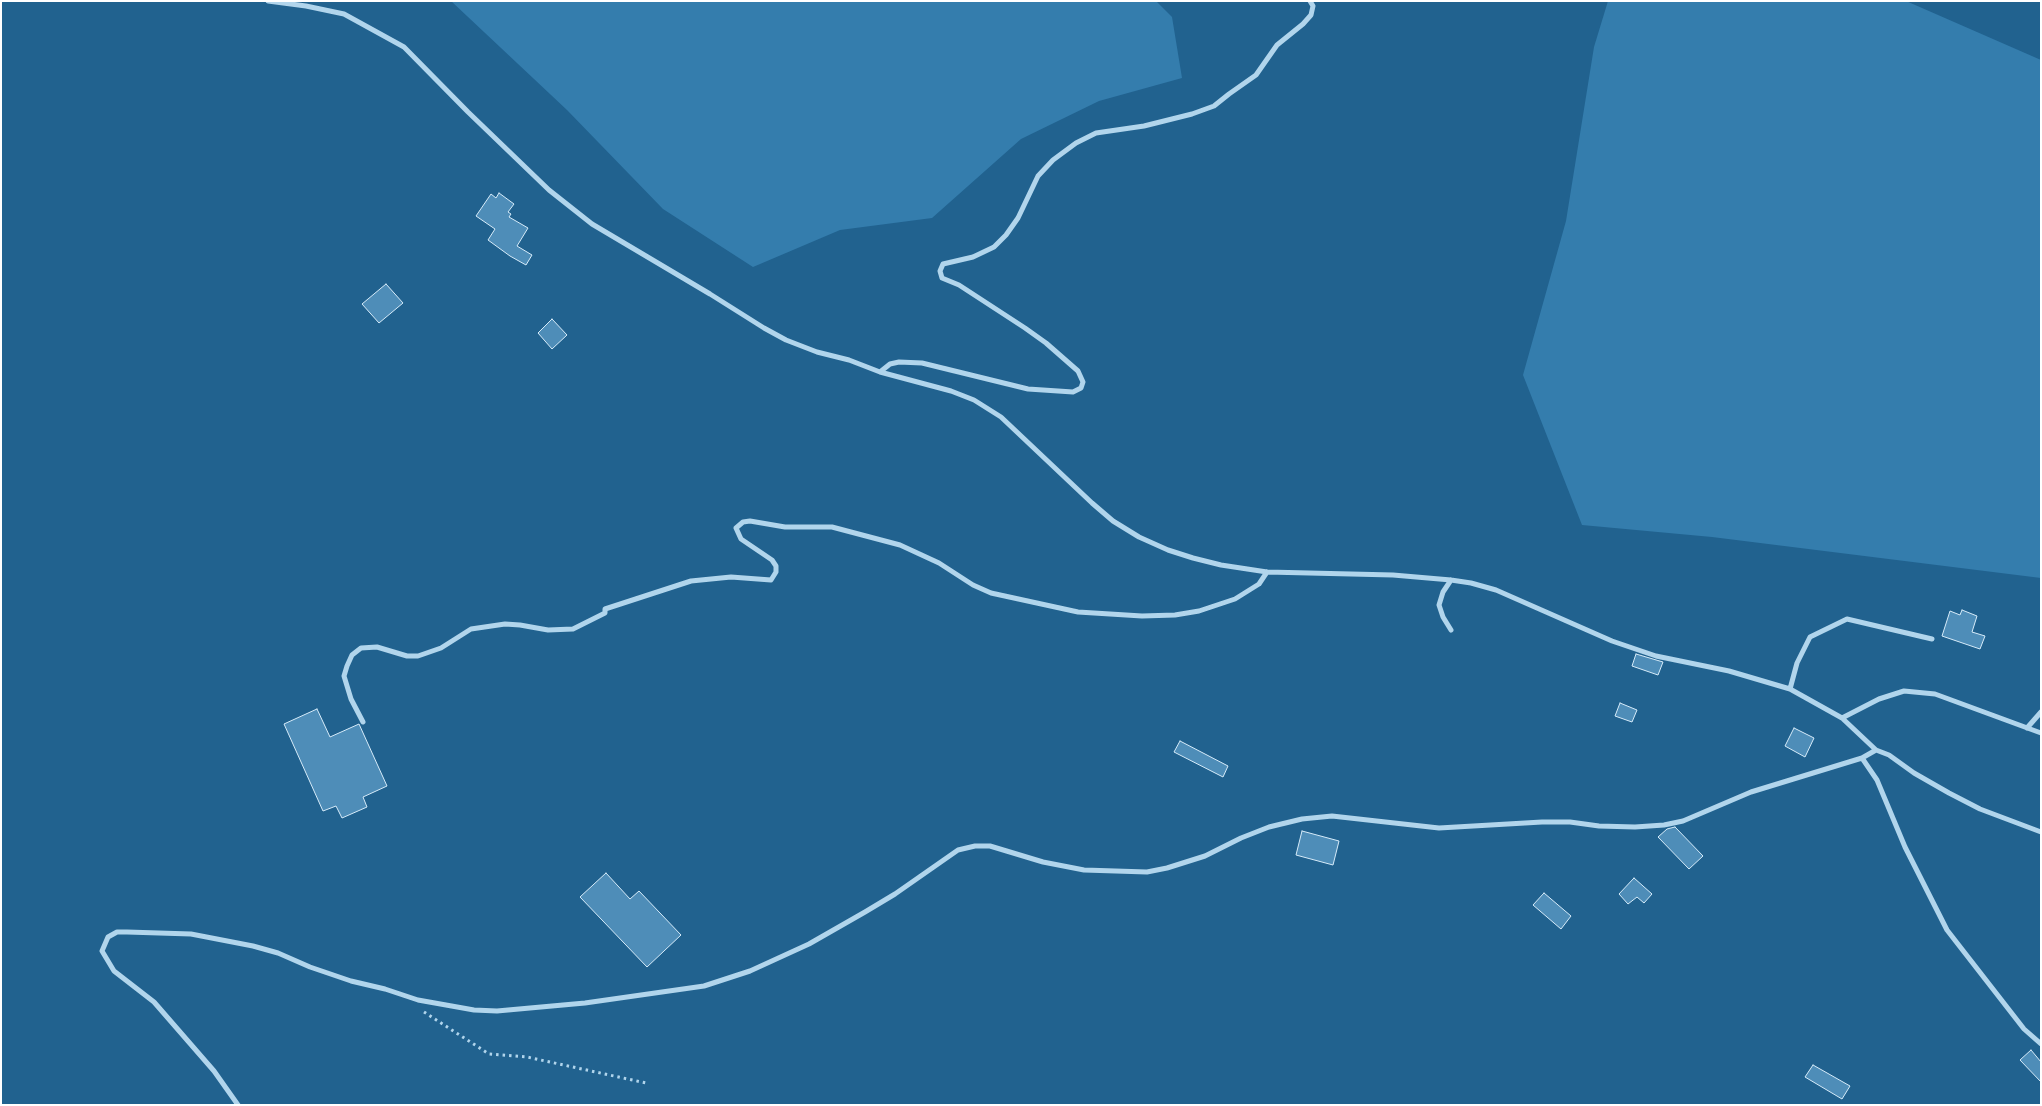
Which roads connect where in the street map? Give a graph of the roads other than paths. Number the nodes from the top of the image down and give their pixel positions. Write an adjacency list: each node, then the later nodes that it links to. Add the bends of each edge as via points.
1 (268, 1): 3 (street, via 344,14 396,42 549,190 592,224 771,332 816,352 850,360)
2 (1310, 1): 3 (street, via 1311,15 1303,24 1277,45 1256,75 1214,106 1144,126 1096,133 1076,143 1038,176 1018,218 994,247 973,257 944,264 940,271 942,278 966,289 1046,342 1078,371 1083,382 1081,388 1073,392 1028,389 922,363 899,362)
3 (880, 372): 4 (street, via 966,397 1001,417 1092,503 1139,537 1193,558)
4 (1267, 572): 5 (street, via 1354,573); 11 (street, via 1259,584 1235,599 1199,611 1142,616 1078,612 991,593 939,562 900,546 832,527 742,522 736,528 741,539 776,566 771,580 731,577 691,581 605,609 605,613 573,628 548,630 505,624 471,629 442,648 418,656 377,647 361,648 352,655 344,676 351,700)
5 (1451, 580): 6 (street, via 1439,605); 8 (street, via 1496,590 1612,641 1656,656 1752,677)
6 (1451, 630)
7 (1932, 639): 8 (street, via 1847,619 1810,637 1797,663)
8 (1790, 689): 10 (street)
9 (2041, 712): 12 (street)
10 (1842, 718): 12 (street, via 1904,691 1935,694); 14 (street)
11 (363, 722)
12 (2028, 728): 13 (street)
13 (2041, 733)
14 (1876, 750): 15 (street); 16 (street, via 1980,808)
15 (1862, 758): 17 (street, via 1877,780 1904,847 1947,930 2024,1029); 18 (street, via 1751,792 1683,821 1664,825 1635,827 1542,822 1439,828 1332,816 1302,819 1269,828 1205,856 1146,872 1084,870 990,846 975,846 958,850 895,894 809,944 750,971 704,986 585,1003 474,1010 418,1000 352,981 253,946 190,934 116,932 108,937 102,951 114,971 154,1002 214,1071)
16 (2041, 832)
17 (2041, 1044)
18 (238, 1105)

